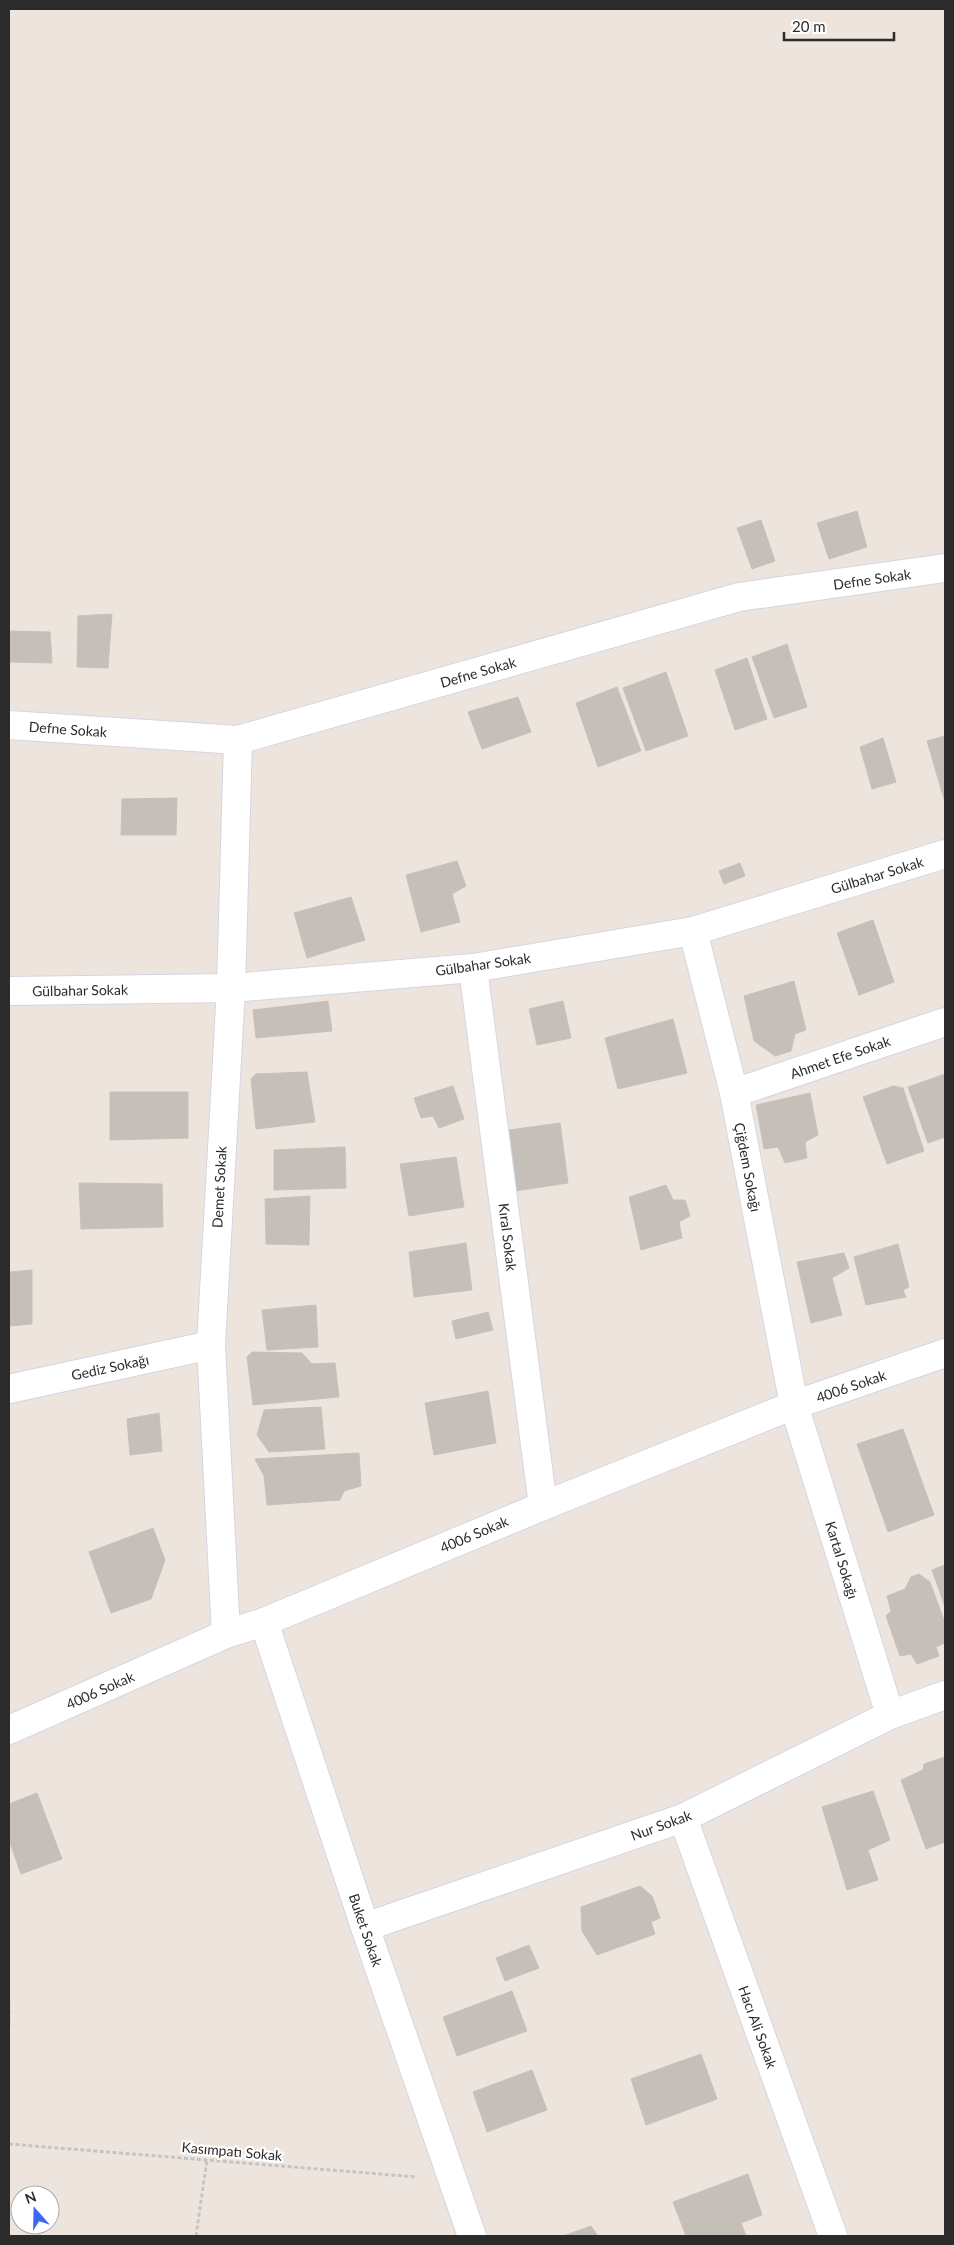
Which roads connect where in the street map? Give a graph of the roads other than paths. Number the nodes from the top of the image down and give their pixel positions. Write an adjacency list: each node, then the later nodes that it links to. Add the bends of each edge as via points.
1 (945, 568): 3 (street, Defne Sokak, via 739,597)
2 (9, 725): 3 (street, Defne Sokak)
3 (238, 740): 7 (street, Demet Sokak)
4 (945, 854): 5 (street, Gülbahar Sokak)
5 (693, 931): 6 (street, Gülbahar Sokak); 10 (street, Çiğdem Sokağı)
6 (473, 968): 7 (street, Gülbahar Sokak); 15 (street, Kıral Sokak)
7 (231, 988): 8 (street, Gülbahar Sokak); 11 (street, Demet Sokak)
8 (9, 991)
9 (945, 1022): 10 (street, Ahmet Efe Sokak)
10 (734, 1093): 14 (street, Çiğdem Sokağı)
11 (211, 1345): 13 (street, Gediz Sokağı); 17 (street, Demet Sokak)
12 (945, 1353): 14 (street, 4006 Sokak)
13 (9, 1389)
14 (794, 1405): 15 (street, 4006 Sokak); 19 (street, Kartal Sokağı)
15 (543, 1506): 16 (street, 4006 Sokak)
16 (264, 1622): 17 (street, 4006 Sokak); 22 (street, Buket Sokak)
17 (226, 1634): 20 (street, 4006 Sokak)
18 (945, 1695): 19 (street, Nur Sokak)
19 (890, 1715): 21 (street, Nur Sokak)
20 (9, 1730)
21 (683, 1818): 22 (street, Nur Sokak); 24 (street, Hacı Ali Sokak)
22 (365, 1927): 23 (street, Buket Sokak)
23 (472, 2236)
24 (833, 2236)

